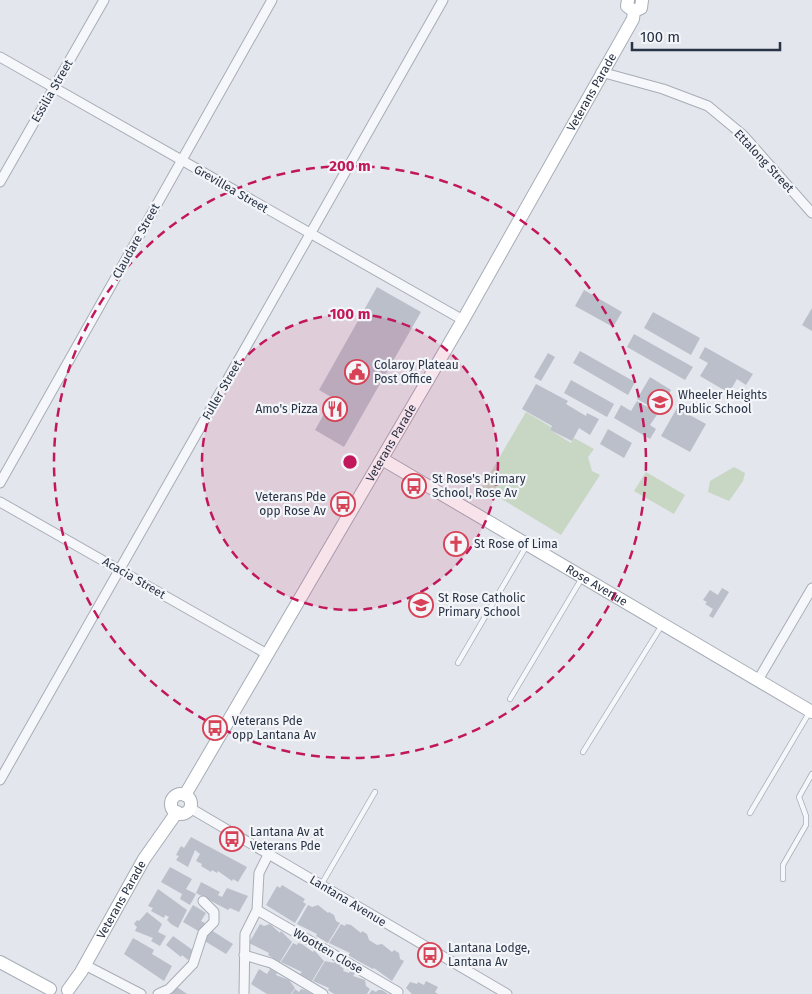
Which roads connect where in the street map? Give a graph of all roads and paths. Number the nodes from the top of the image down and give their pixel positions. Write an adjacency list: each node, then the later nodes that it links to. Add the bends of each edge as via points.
1 (104, 0): 8 (street, Essilia Street)
2 (272, 0): 9 (street, Claudare Street)
3 (443, 0): 12 (street, Fuller Street)
4 (642, 0): 5 (street, Veterans Parade, via 641,8)
5 (631, 6): 7 (street, Veterans Parade, via 633,19)
6 (0, 57): 8 (street, Grevillea Street)
7 (601, 72): 11 (street, Ettalong Street, via 663,89 708,106 743,135); 13 (street, Veterans Parade)
8 (53, 88): 9 (street, Grevillea Street); 10 (street, Essilia Street)
9 (181, 161): 12 (street, Grevillea Street); 15 (street, Claudare Street)
10 (0, 182)
11 (812, 213)
12 (310, 234): 13 (street, Grevillea Street); 18 (street, Fuller Street)
13 (463, 320): 14 (street, Veterans Parade)
14 (382, 459): 17 (street, Rose Avenue); 22 (street, Veterans Parade)
15 (0, 483)
16 (0, 502): 18 (street, Acacia Street)
17 (528, 545): 19 (street, Rose Avenue); 23 (lane)
18 (120, 570): 22 (street, Acacia Street); 29 (street, Fuller Street)
19 (583, 577): 21 (street, Rose Avenue); 25 (lane)
20 (812, 588): 24 (street)
21 (662, 624): 24 (street, Rose Avenue); 27 (lane)
22 (268, 654): 31 (street, Veterans Parade)
23 (458, 663)
24 (758, 680): 26 (street, Rose Avenue)
25 (510, 699)
26 (811, 711): 34 (lane)
27 (583, 752)
28 (812, 774): 36 (lane, via 799,797 806,825 782,865)
29 (0, 780)
30 (375, 792): 37 (lane)
31 (185, 795): 32 (street, via 190,799); 33 (street, via 173,798 172,807)
32 (190, 808): 33 (street); 35 (street, Lantana Avenue)
33 (177, 812): 42 (street, Veterans Parade, via 144,859)
34 (750, 813)
35 (269, 853): 37 (street, Lantana Avenue); 39 (street, via 259,872)
36 (782, 879)
37 (321, 885): 50 (street, Lantana Avenue)
38 (203, 901): 47 (street, via 214,912 214,922 203,933 193,964 169,989)
39 (257, 910): 40 (street, via 245,934); 45 (street, Wootten Close)
40 (244, 954): 48 (street); 49 (street, via 271,964)
41 (0, 962): 43 (street)
42 (85, 965): 44 (street, Veterans Parade); 46 (street)
43 (50, 992): 44 (street, via 53,985 59,983 65,984)
44 (68, 992)
45 (398, 992)
46 (142, 994)
47 (158, 994)
48 (244, 994)
49 (323, 994)
50 (507, 994)

